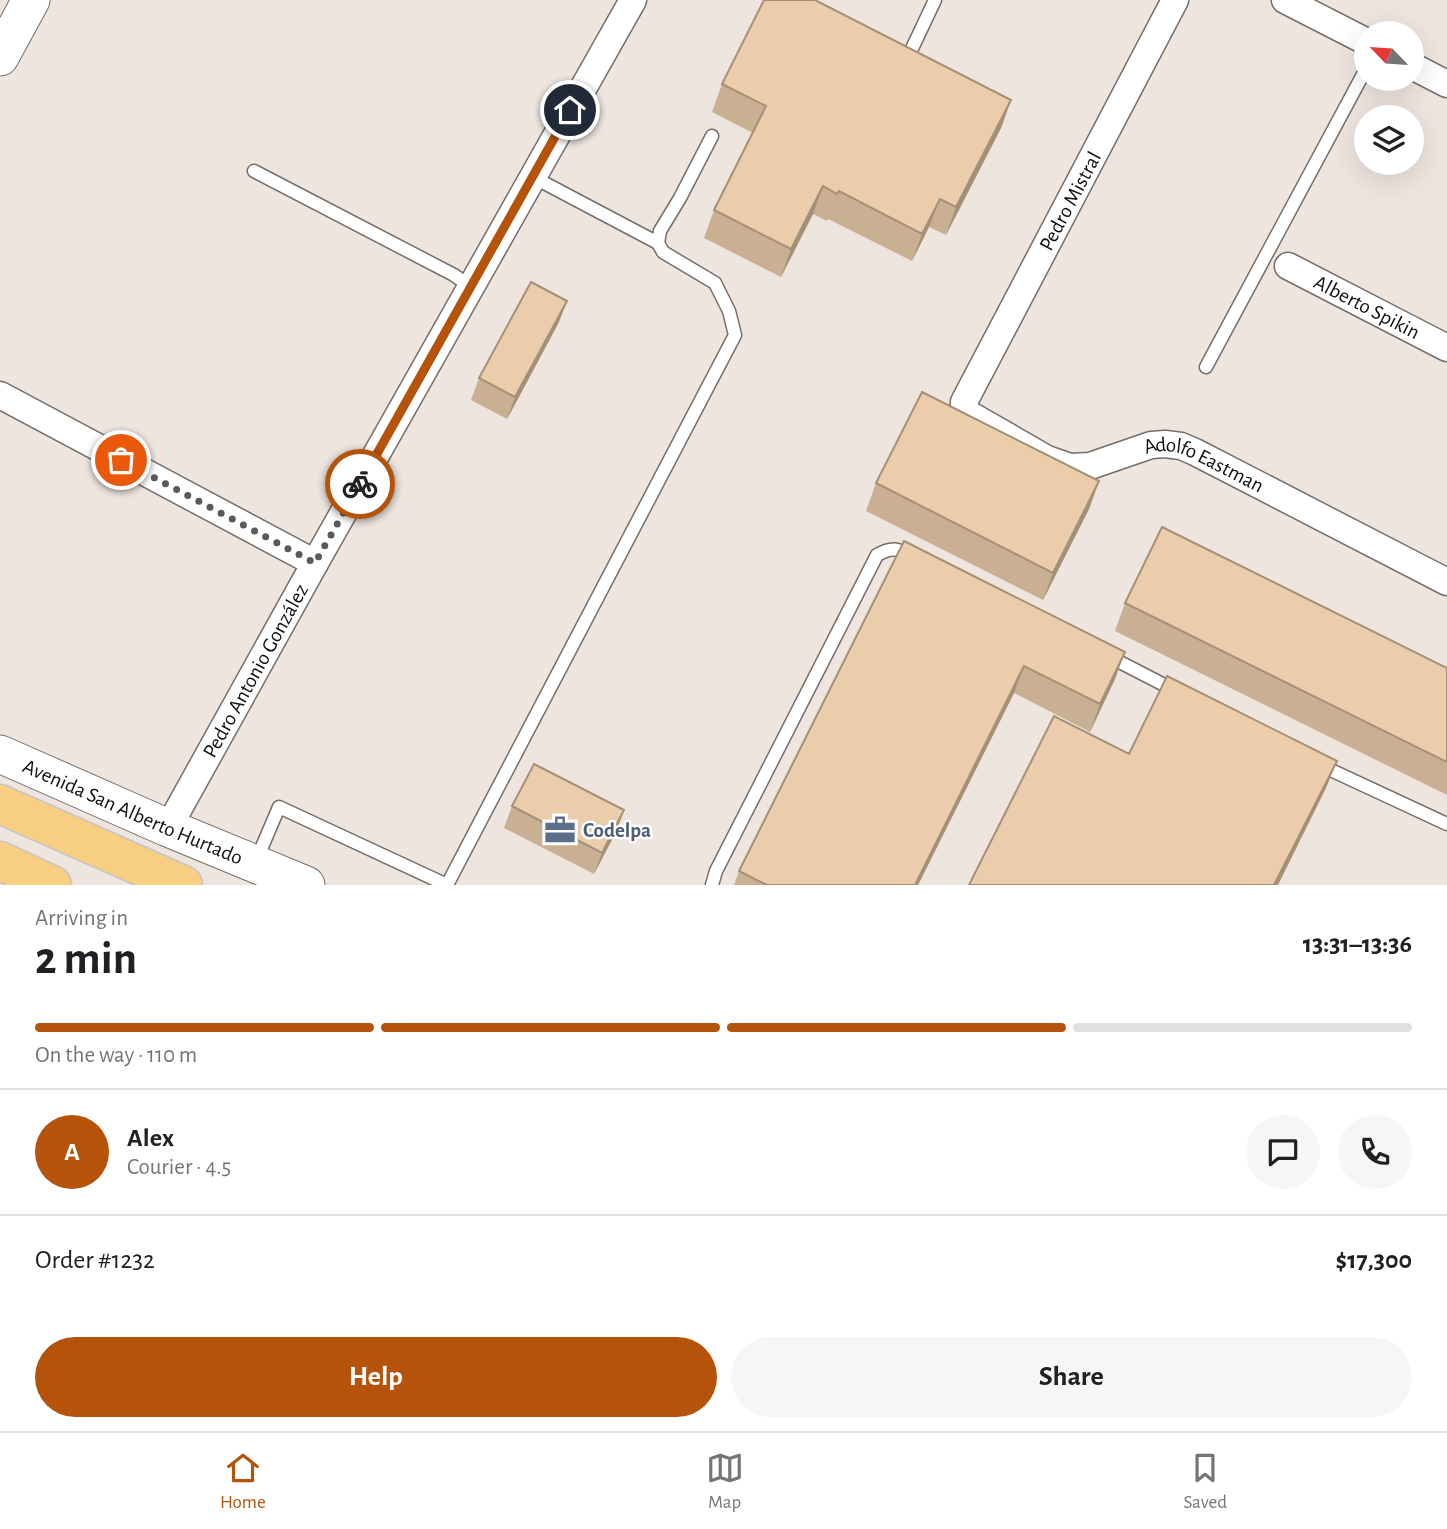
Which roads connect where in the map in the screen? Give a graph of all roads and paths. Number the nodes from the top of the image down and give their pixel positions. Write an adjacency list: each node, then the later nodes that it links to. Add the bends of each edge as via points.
1 (31, 0): 7 (main road)
2 (633, 0): 14 (street, Pedro Antonio González)
3 (935, 0): 8 (lane)
4 (1175, 0): 21 (street, Pedro Mistral)
5 (1285, 0): 6 (street)
6 (1354, 35)
7 (0, 57)
8 (908, 57)
9 (1424, 72): 10 (street)
10 (1447, 84)
11 (1354, 91): 19 (lane)
12 (712, 136): 15 (lane, via 660,231)
13 (254, 171): 17 (lane)
14 (533, 177): 15 (lane); 17 (street, Pedro Antonio González)
15 (658, 243): 37 (lane, via 663,252 715,283 729,311 734,335)
16 (1287, 266): 18 (street, Alberto Spikin)
17 (471, 287): 23 (street, Pedro Antonio González)
18 (1447, 348)
19 (1206, 367)
20 (0, 395): 23 (street)
21 (964, 402): 24 (street, Adolfo Eastman, via 967,413 1070,467 1090,466 1152,445 1181,446)
22 (924, 562): 38 (lane, via 899,550 877,555)
23 (315, 563): 31 (street, Pedro Antonio González)
24 (1447, 582)
25 (1098, 651): 26 (lane)
26 (1185, 696)
27 (0, 754): 31 (main road, Avenida San Alberto Hurtado)
28 (1309, 760): 30 (lane)
29 (0, 804): 35 (highway)
30 (1447, 824)
31 (168, 828): 33 (main road, Avenida San Alberto Hurtado)
32 (0, 861): 34 (highway)
33 (255, 864): 36 (main road, Avenida San Alberto Hurtado); 37 (lane, via 279,807)
34 (52, 885)
35 (183, 885)
36 (306, 885)
37 (447, 885)
38 (712, 885)

